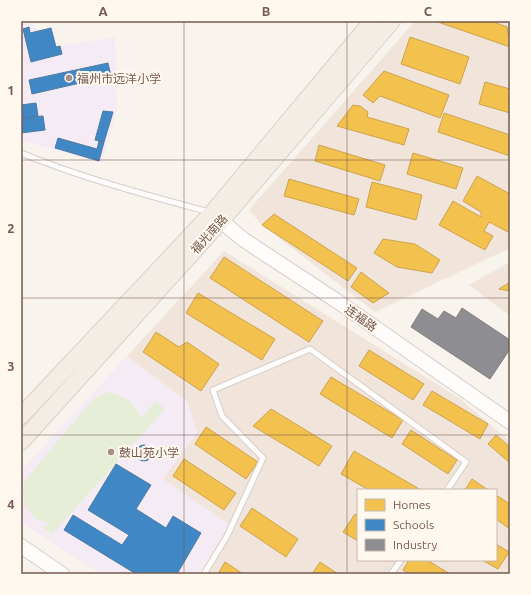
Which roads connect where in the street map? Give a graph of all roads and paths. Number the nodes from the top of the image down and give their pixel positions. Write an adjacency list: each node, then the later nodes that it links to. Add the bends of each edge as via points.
1 (372, 21): 4 (main road, 福光南路)
2 (392, 21): 4 (main road, 福光南路)
3 (21, 153): 4 (lane, via 46,164)
4 (216, 217): 5 (main road, 福光南路); 6 (street, 连福路, via 244,240 337,301); 7 (main road, 福光南路)
5 (21, 416)
6 (510, 422)
7 (21, 442)
8 (448, 489): 12 (lane, via 466,462 310,349 213,390 222,416 263,458 227,536)
9 (21, 546): 11 (street)
10 (400, 561): 13 (lane)
11 (62, 574)
12 (204, 574)
13 (392, 574)

